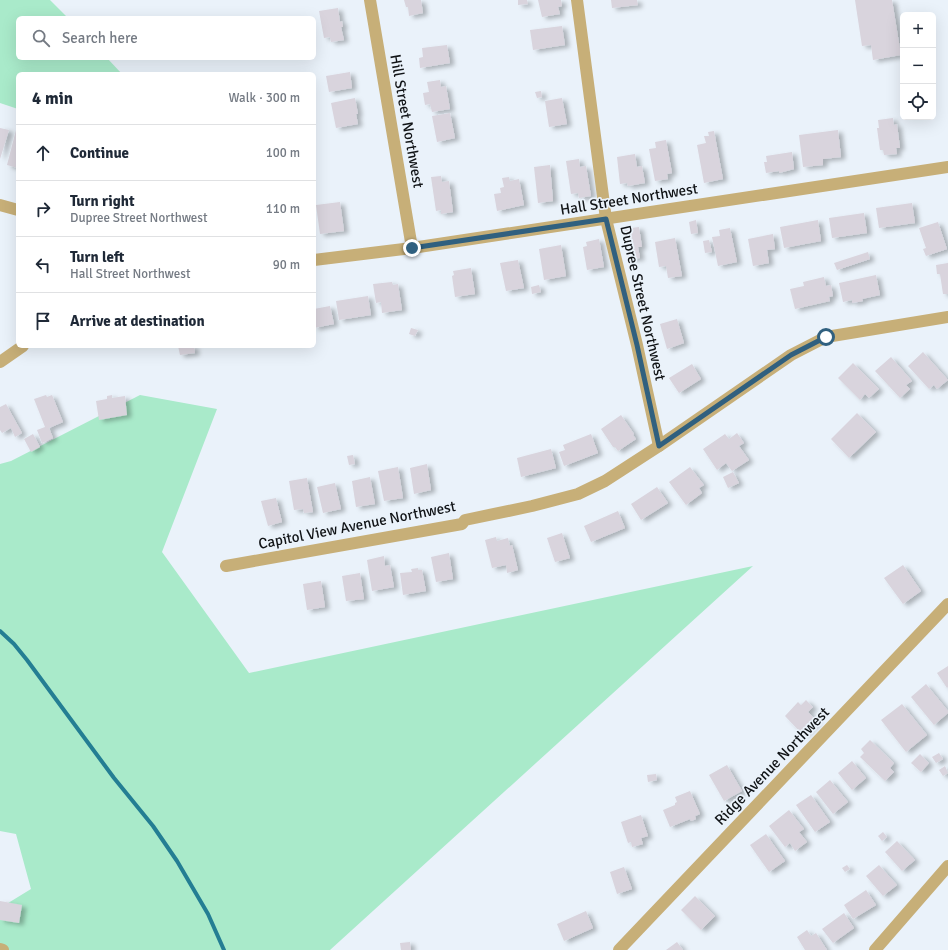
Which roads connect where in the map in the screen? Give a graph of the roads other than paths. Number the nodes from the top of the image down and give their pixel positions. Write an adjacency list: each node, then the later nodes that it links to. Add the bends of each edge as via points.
1 (370, 0): 7 (street, Hill Street Northwest)
2 (577, 0): 6 (street, Dupree Street Northwest)
3 (946, 171): 6 (street, Hall Street Northwest)
4 (0, 205): 5 (street)
5 (16, 209)
6 (606, 219): 7 (street, Hall Street Northwest); 12 (street, Dupree Street Northwest)
7 (412, 248): 8 (street, Hall Street Northwest)
8 (316, 260)
9 (948, 317): 12 (street, Capitol View Avenue Northwest, via 826,337 791,355)
10 (20, 348): 11 (street)
11 (0, 362)
12 (659, 446): 13 (street, Capitol View Avenue Northwest, via 605,481 578,494 465,520 462,524)
13 (226, 566)
14 (948, 604): 18 (street, Ridge Avenue Northwest)
15 (948, 866): 19 (street)
16 (0, 949): 17 (street)
17 (3, 950)
18 (619, 950)
19 (876, 950)

